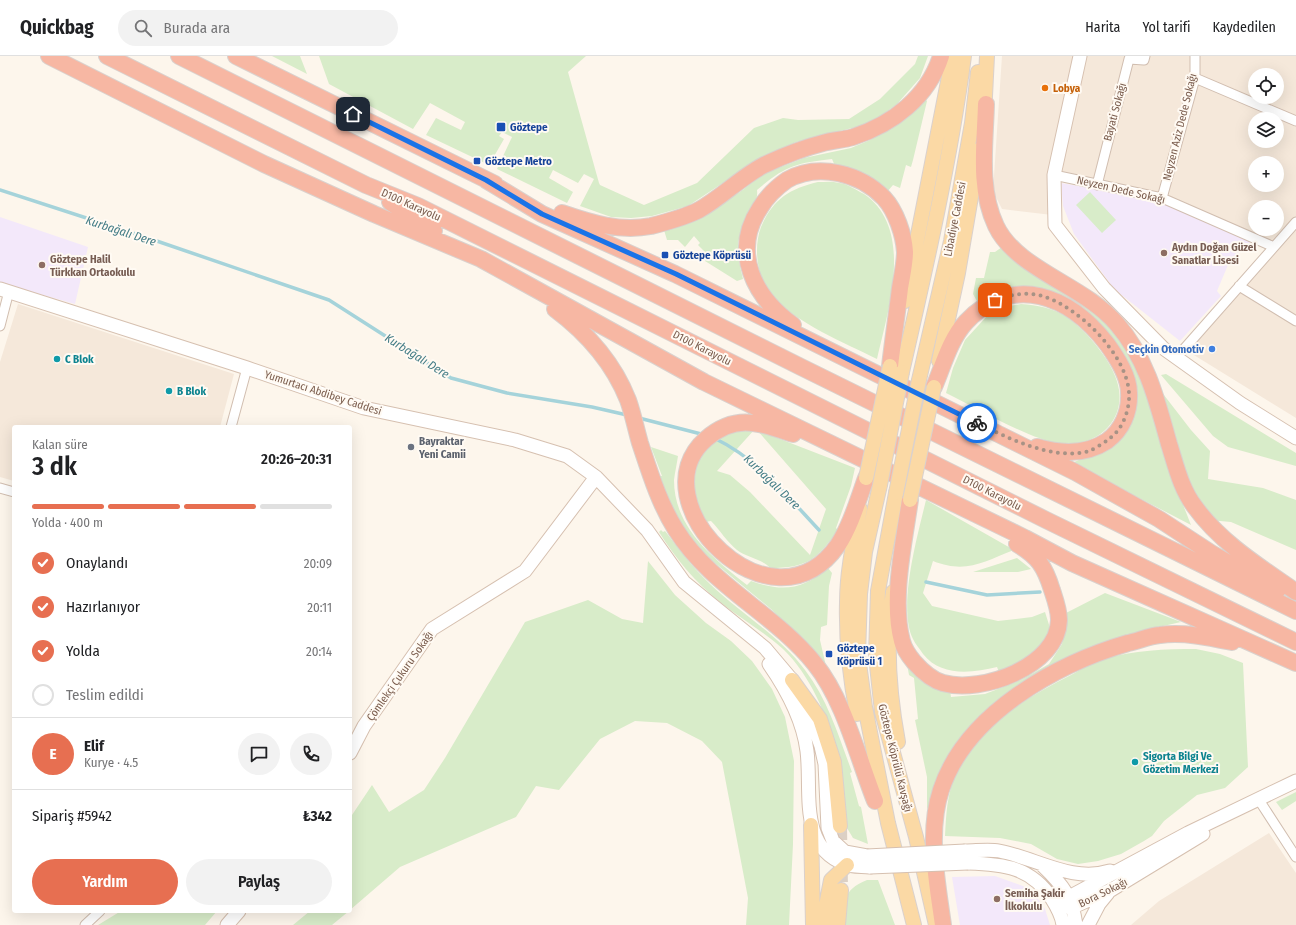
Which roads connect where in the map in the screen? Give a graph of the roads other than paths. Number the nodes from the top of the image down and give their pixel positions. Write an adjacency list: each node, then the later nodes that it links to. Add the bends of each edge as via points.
1 (49, 56): 23 (highway, via 264,164)
2 (107, 56): 18 (highway, D100 Karayolu)
3 (179, 56): 48 (highway)
4 (236, 56): 17 (highway)
5 (940, 56): 17 (highway, via 929,82 914,101 880,126 853,137 818,144 778,158 757,168 699,210 682,217 625,228 596,225 550,209)
6 (954, 56): 32 (main road, via 916,250)
7 (964, 56): 32 (main road, Libadiye Caddesi, via 941,193)
8 (981, 56): 42 (main road, Libadiye Caddesi, bridge, via 951,240)
9 (987, 56): 14 (main road)
10 (1080, 56): 16 (main road)
11 (1146, 56): 19 (street, Bayati Sokağı, via 1144,60 1129,59)
12 (1195, 56): 13 (street, Neyzen Aziz Dede Sokağı)
13 (1195, 78): 15 (street); 20 (street, Neyzen Aziz Dede Sokağı)
14 (986, 104): 33 (main road, via 974,186); 46 (highway, via 986,198 1002,237 1024,258 1094,302 1116,323 1136,348 1148,374 1175,466 1194,506 1214,530 1240,553)
15 (1296, 121)
16 (1054, 175): 19 (street, Neyzen Dede Sokağı); 30 (main road, via 1055,225 1104,288)
17 (486, 180): 29 (highway, via 542,214 676,274)
18 (366, 185): 23 (highway, via 397,208); 50 (highway, D100 Karayolu, via 418,206)
19 (1097, 185): 20 (street, Neyzen Dede Sokağı)
20 (1162, 198): 22 (street, Neyzen Dede Sokağı)
21 (1294, 227): 22 (street)
22 (1274, 247): 25 (street)
23 (481, 259): 24 (highway)
24 (506, 273): 37 (highway, via 704,382); 57 (highway, via 571,321 604,354 628,401 661,502 676,530 692,553 723,584 782,630 815,664 847,722)
25 (1239, 286): 27 (street); 30 (street)
26 (5, 290): 28 (street); 31 (main road, Yumurtacı Abdibey Caddesi)
27 (1296, 321)
28 (0, 326)
29 (824, 346): 32 (highway, via 784,318 762,295 748,264 746,249 754,216 773,192 787,180 803,174 838,172 858,179 885,199 899,228 905,252); 36 (highway)
30 (1176, 358): 35 (main road)
31 (246, 368): 34 (street); 38 (main road, Yumurtacı Abdibey Caddesi, via 364,408 544,447 567,456)
32 (896, 369): 39 (main road, bridge)
33 (934, 387): 36 (highway, via 965,323 995,300 1010,295 1039,295 1072,310 1100,336 1113,353 1126,378 1129,393 1123,423 1114,435 1089,450 1054,452); 43 (main road, bridge)
34 (232, 425)
35 (1296, 438)
36 (1010, 439): 47 (highway, via 1159,518)
37 (843, 448): 44 (highway); 45 (highway, via 741,421 714,432 701,443 692,456 687,471 688,501 694,517 719,550 734,563 760,575 784,578 805,573 819,564)
38 (596, 477): 49 (main road, Yumurtacı Abdibey Caddesi, via 646,530 684,582); 54 (main road, Çömlekçi Çukuru Sokağı, via 524,571 432,629 364,726)
39 (873, 481): 45 (highway); 67 (main road, Göztepe Köprülü Kavşağı, via 862,580 858,656 866,714 888,823)
40 (0, 488): 41 (street)
41 (12, 491)
42 (896, 493): 60 (main road, Göztepe Köprülü Kavşağı, via 878,591 876,656 882,712)
43 (910, 500): 44 (highway, via 897,615 902,643 922,672 942,683 961,686 1004,678 1031,663 1046,650 1055,635 1059,620 1049,580 1042,564 1031,552); 60 (main road, via 889,615 889,648 895,729)
44 (954, 505): 51 (highway, via 1072,563)
45 (851, 531): 57 (main road, via 847,602 850,678)
46 (1296, 592)
47 (1296, 602)
48 (1296, 611)
49 (727, 619): 53 (main road, Yumurtacı Abdibey Caddesi, via 765,648); 58 (main road, Yumurtacı Abdibey Caddesi, via 761,652 785,687 796,712 807,750)
50 (1296, 642)
51 (1262, 648): 52 (highway); 81 (highway, via 1187,634 1159,635 1102,651 1071,664 1039,680 988,720 970,738 952,764 941,790 935,819 935,855)
52 (1296, 663)
53 (792, 680): 59 (main road, via 823,726 834,762); 63 (main road, Yumurtacı Abdibey Caddesi, via 807,707 821,746 825,764 828,828 833,842 845,852)
54 (352, 749)
55 (1296, 781): 56 (main road, Bora Sokağı)
56 (1259, 800): 62 (street); 66 (main road, Bora Sokağı); 69 (main road, Bora Sokağı)
57 (876, 802): 67 (main road)
58 (811, 825): 65 (main road, Yumurtacı Abdibey Caddesi, via 819,846 832,858); 76 (main road)
59 (840, 826)
60 (916, 837): 80 (main road, Göztepe Köprülü Kavşağı)
61 (967, 857): 63 (main road, bridge); 64 (main road, via 997,850); 71 (main road, via 1030,875 1045,887)
62 (1296, 857)
63 (868, 862): 65 (main road)
64 (1040, 864): 66 (main road, via 1079,874 1099,874); 70 (main road, via 1060,882)
65 (846, 865): 77 (main road, via 831,880 826,906)
66 (1128, 865): 70 (main road, Bora Sokağı)
67 (904, 886): 79 (main road)
68 (841, 890): 78 (main road)
69 (1111, 890): 70 (main road, Bora Sokağı); 84 (main road, via 1099,904)
70 (1071, 902): 71 (main road, Bora Sokağı); 83 (main road)
71 (1057, 906): 82 (main road)
72 (98, 913): 74 (street)
73 (237, 913): 75 (main road)
74 (85, 925)
75 (226, 925)
76 (813, 925)
77 (827, 925)
78 (838, 925)
79 (914, 925)
80 (936, 925)
81 (943, 925)
82 (1063, 925)
83 (1076, 925)
84 (1088, 925)

